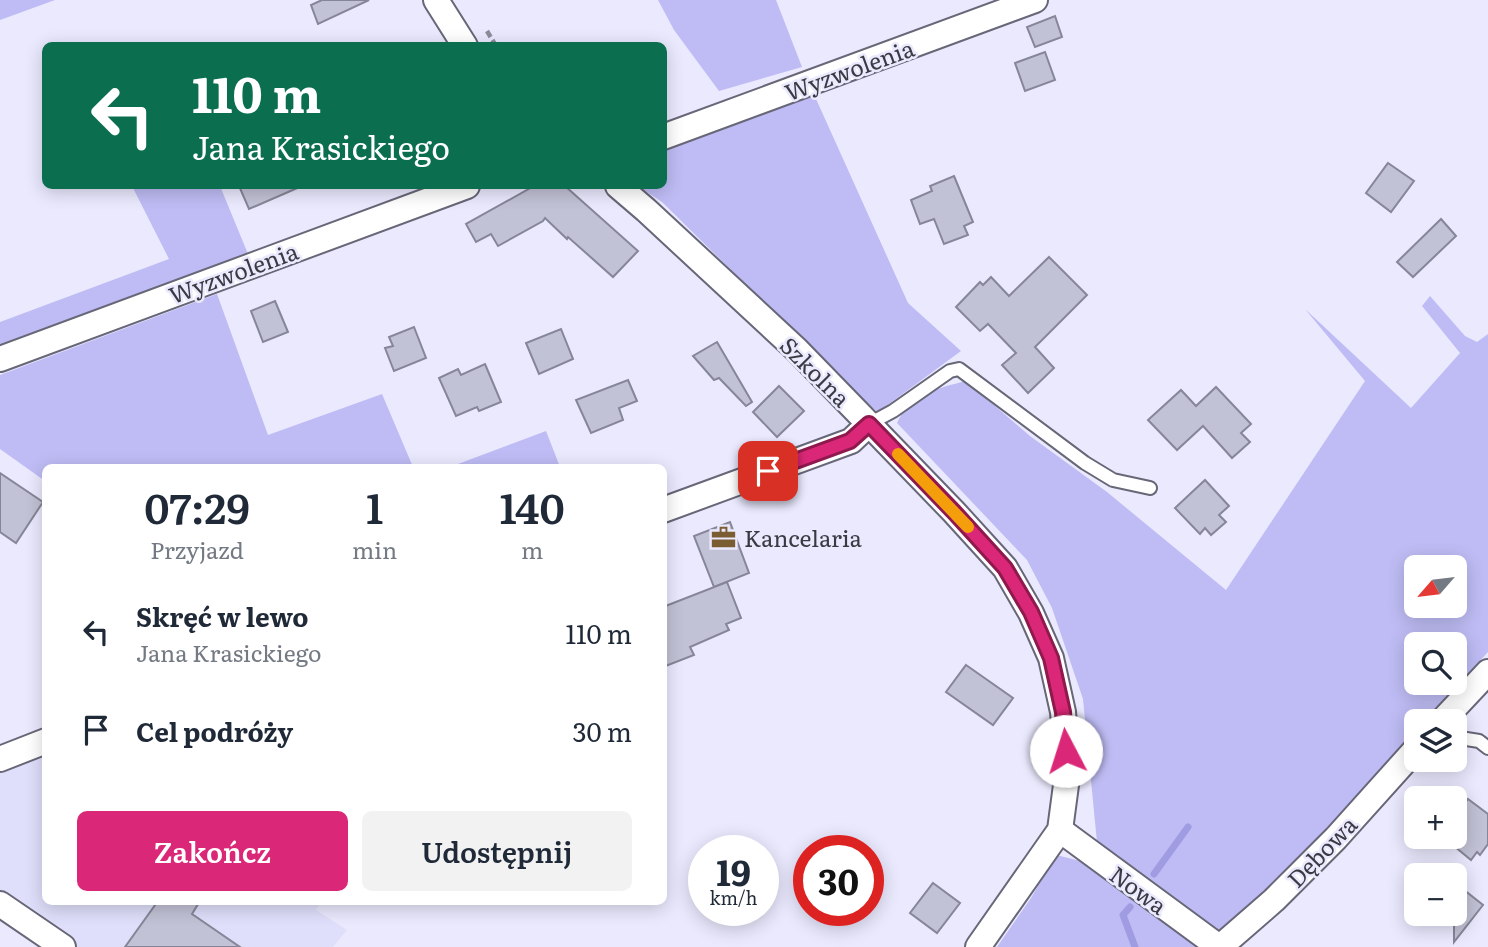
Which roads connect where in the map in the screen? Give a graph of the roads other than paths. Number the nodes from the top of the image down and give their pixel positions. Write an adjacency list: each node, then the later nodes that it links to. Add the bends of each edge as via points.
1 (436, 0): 3 (street)
2 (1035, 0): 4 (street, Wyzwolenia)
3 (462, 42)
4 (667, 136)
5 (459, 189): 7 (street, Wyzwolenia)
6 (622, 189): 8 (street, Szkolna, via 797,350)
7 (0, 359)
8 (869, 424): 9 (lane, via 960,369 1085,463 1114,480); 10 (street, via 850,441); 18 (street, Szkolna, via 1005,568 1031,612 1051,658 1063,712 1068,770)
9 (1150, 488)
10 (667, 509)
11 (1488, 672): 12 (street)
12 (1453, 709)
13 (1467, 739): 15 (lane)
14 (42, 743): 16 (street)
15 (1488, 748)
16 (0, 759)
17 (1404, 762): 22 (street, Dębowa, via 1336,838)
18 (1060, 830): 21 (street, Szkolna); 22 (street, Nowa)
19 (0, 904): 20 (street)
20 (63, 947)
21 (978, 947)
22 (1220, 947)

